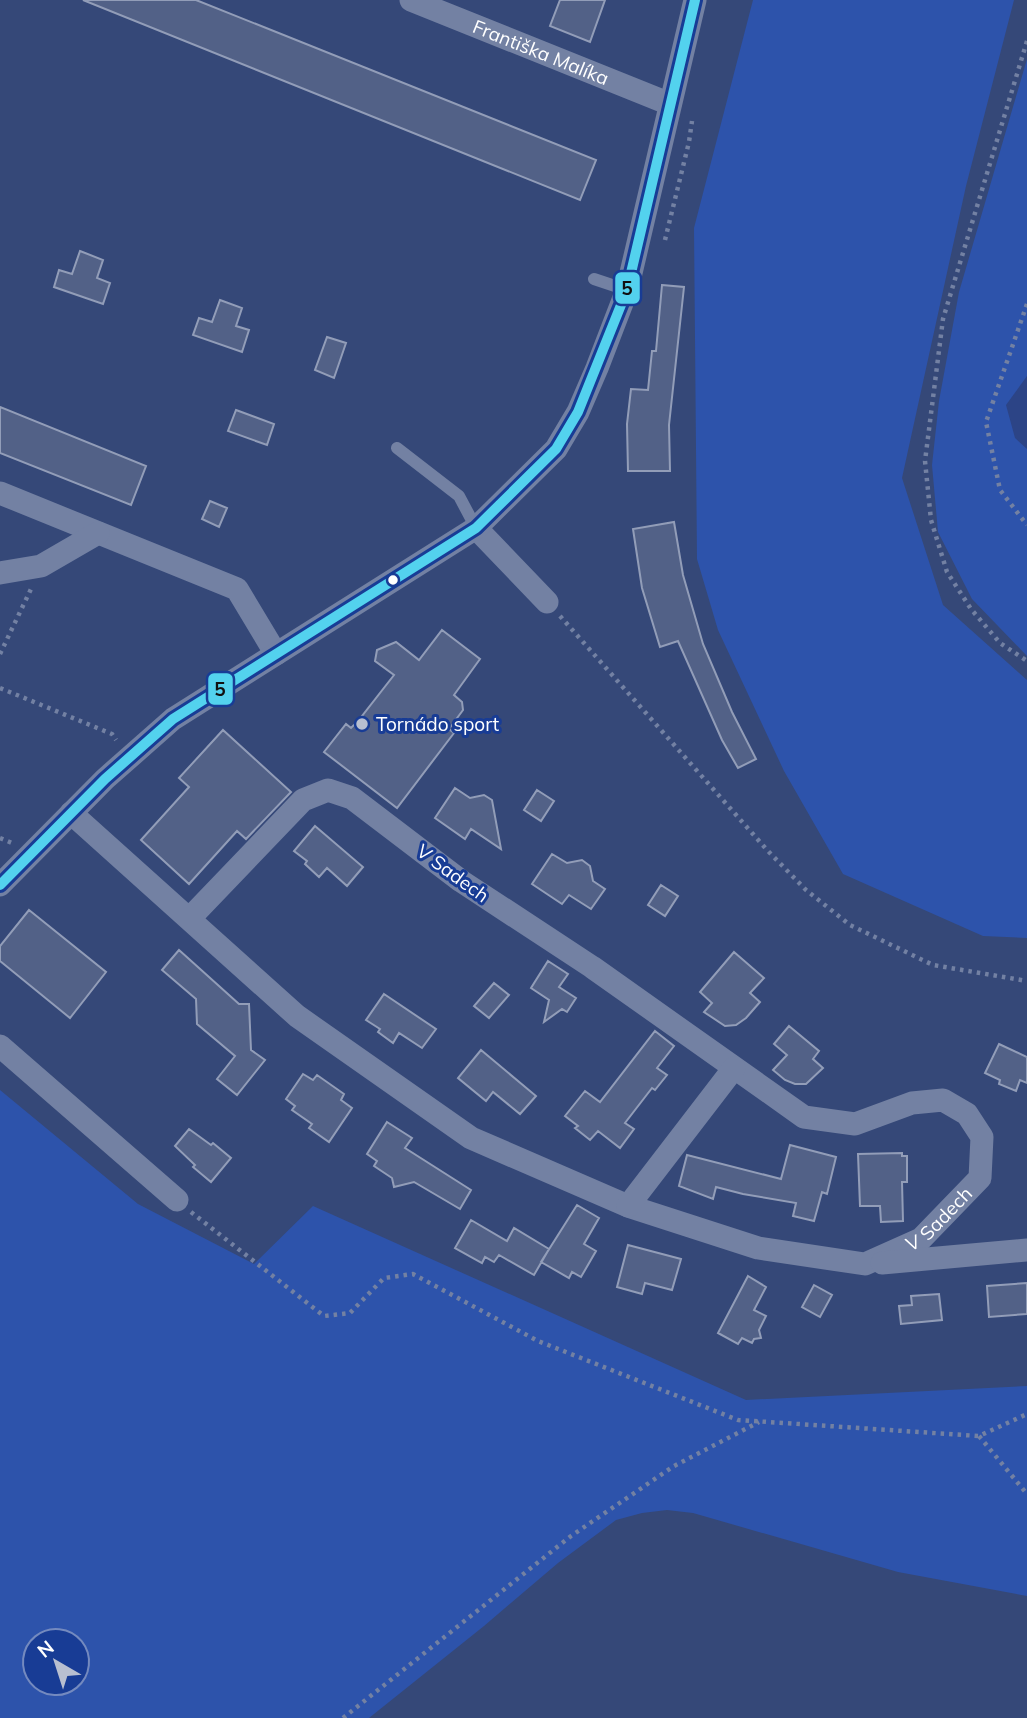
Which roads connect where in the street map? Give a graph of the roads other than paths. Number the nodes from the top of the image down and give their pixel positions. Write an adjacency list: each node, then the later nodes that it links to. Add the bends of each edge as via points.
1 (411, 0): 3 (street, Františka Malíka)
2 (695, 0): 3 (street)
3 (670, 104): 5 (street)
4 (594, 279): 5 (lane)
5 (626, 290): 8 (street, via 583,401 556,449)
6 (397, 448): 8 (lane, via 459,496)
7 (0, 493): 9 (street)
8 (476, 528): 11 (street); 12 (street)
9 (98, 533): 10 (street, via 41,566); 12 (street, via 237,589)
10 (0, 573)
11 (547, 602)
12 (275, 654): 13 (street, via 173,719)
13 (71, 813): 14 (street); 15 (street, V Sadech)
14 (0, 886)
15 (189, 919): 17 (street, V Sadech, via 303,800 328,790 352,798 461,881); 19 (street, V Sadech, via 297,1016 471,1138)
16 (0, 1046): 18 (street)
17 (734, 1068): 19 (street); 21 (street, V Sadech, via 804,1117 855,1124 912,1103 943,1100 967,1114 982,1137 980,1178 921,1239)
18 (177, 1200)
19 (628, 1206): 21 (street, V Sadech, via 758,1248)
20 (1027, 1250): 21 (street, V Sadech)
21 (865, 1264)

